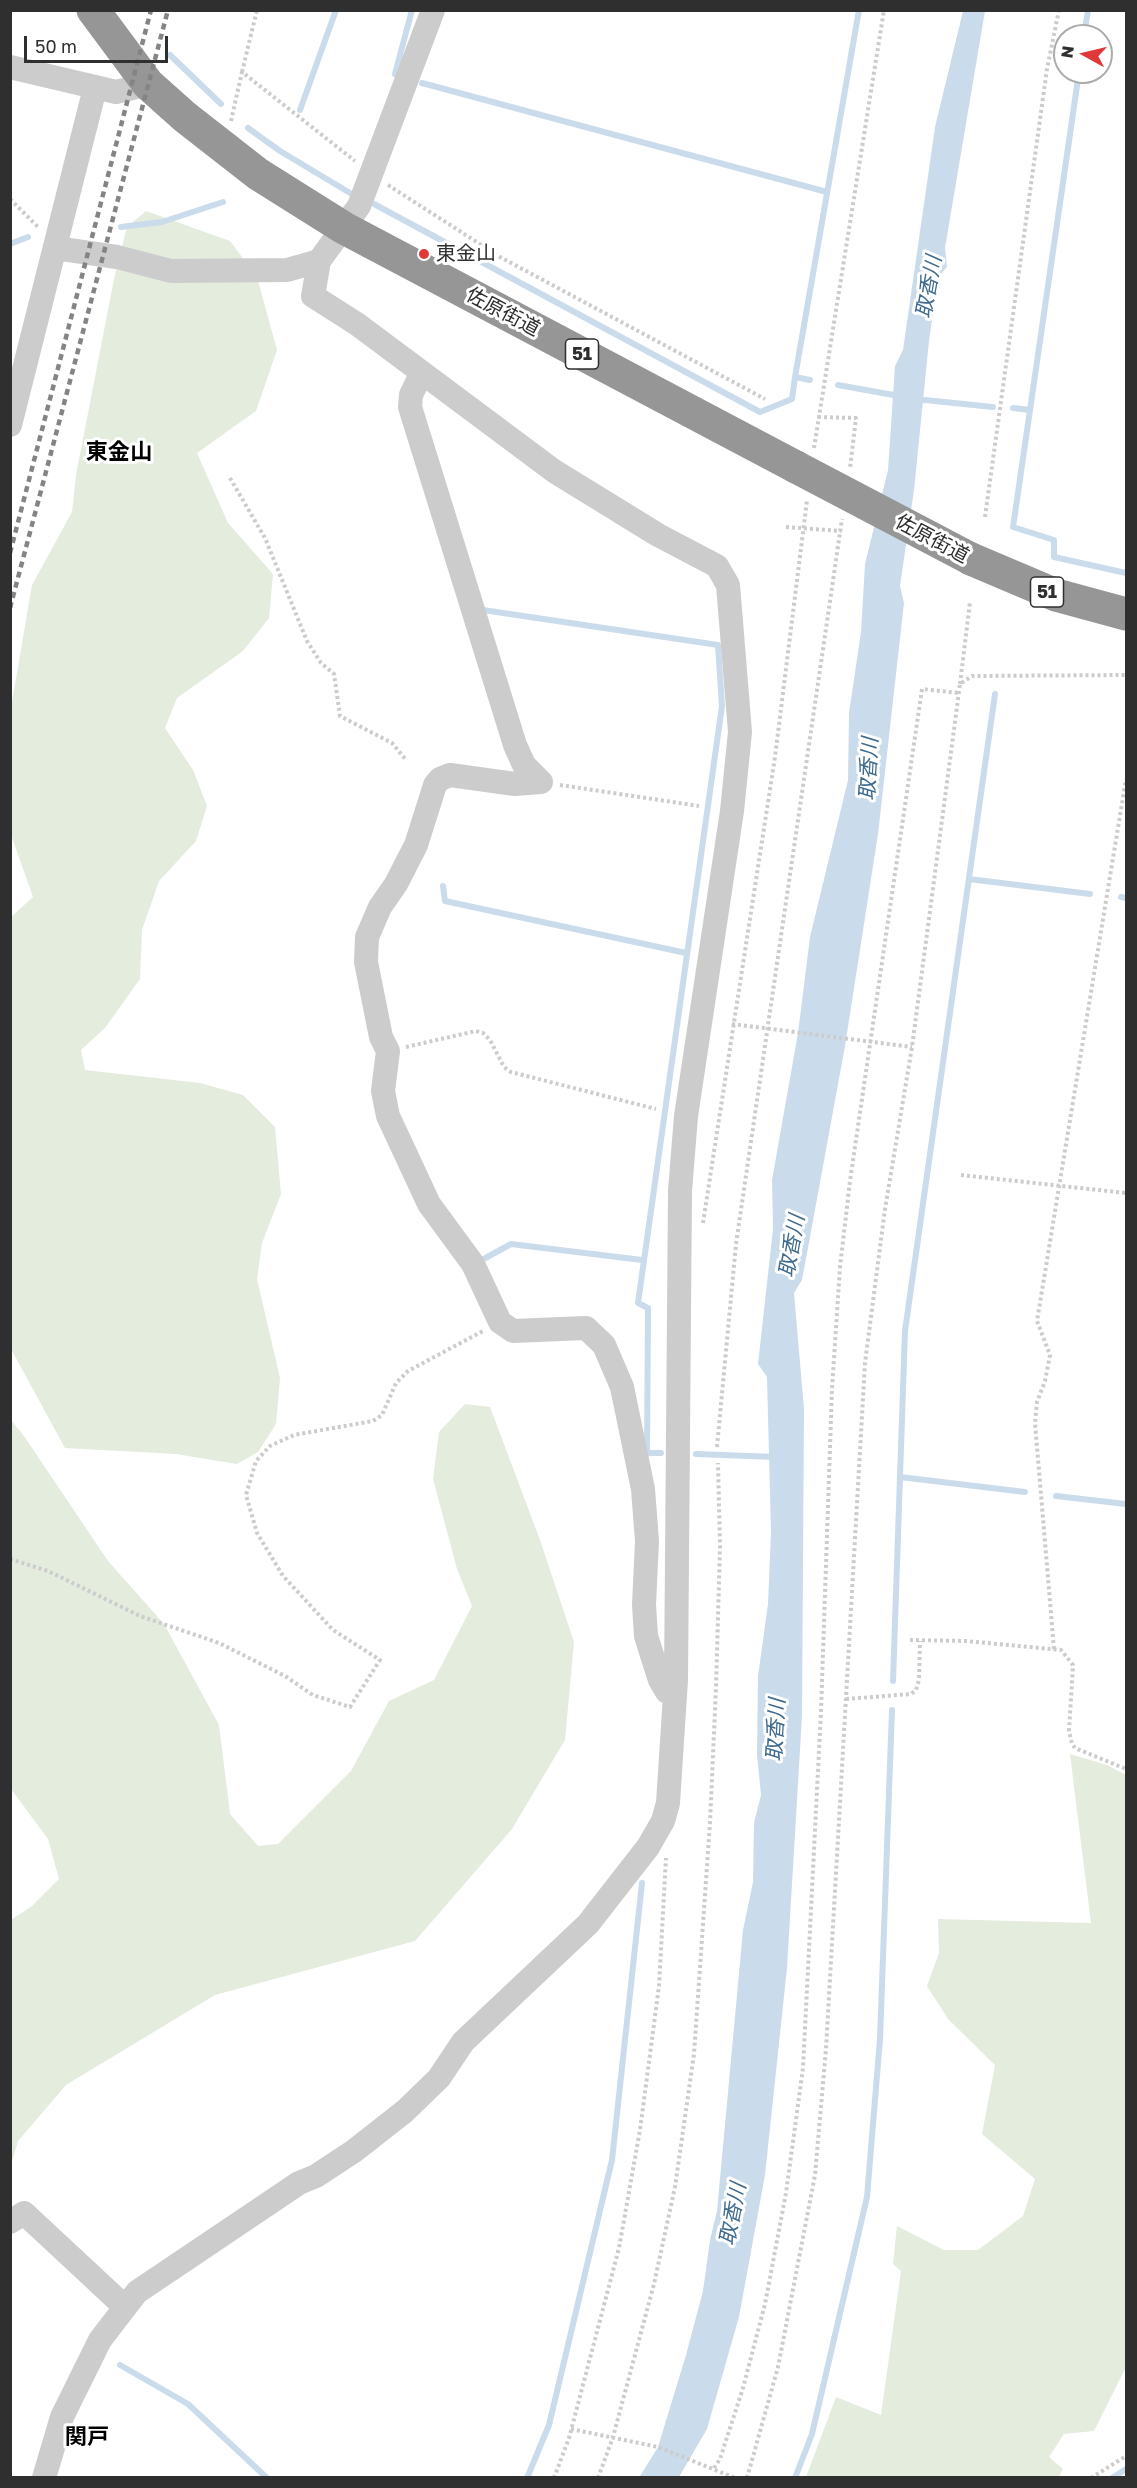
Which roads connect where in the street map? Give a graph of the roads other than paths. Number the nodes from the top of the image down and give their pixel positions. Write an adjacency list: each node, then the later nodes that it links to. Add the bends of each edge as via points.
1 (93, 10): 4 (highway, 佐原街道 / 51)
2 (433, 10): 6 (street, via 359,206)
3 (10, 67): 5 (street)
4 (148, 84): 5 (street, via 116,92); 6 (highway, 佐原街道 / 51, via 258,174)
5 (95, 88): 7 (street)
6 (344, 228): 8 (street); 11 (highway, 佐原街道 / 51, bridge, via 971,559 1056,595)
7 (55, 248): 8 (street, via 117,257 171,271 287,270); 10 (street)
8 (319, 261): 9 (street, via 313,296 357,324)
9 (421, 374): 12 (street, via 554,471 717,566 728,585 740,732 732,811 686,1116 680,1191); 12 (street, via 410,407 515,745 524,765 542,782 515,784 450,775 435,785 416,845 366,937 366,962 381,1037 388,1051 383,1091 388,1116 429,1203 473,1264 500,1322 513,1331 586,1328 604,1345 622,1387 643,1489 646,1636 660,1680)
10 (10, 425)
11 (1126, 614)
12 (675, 1695): 14 (street, via 671,1778 663,1821 627,1878 588,1924 463,2042 439,2078 405,2111 335,2164 299,2183 137,2292)
13 (10, 2222): 14 (street, via 24,2213)
14 (125, 2307): 15 (street, via 100,2340 62,2417)
15 (44, 2478)

